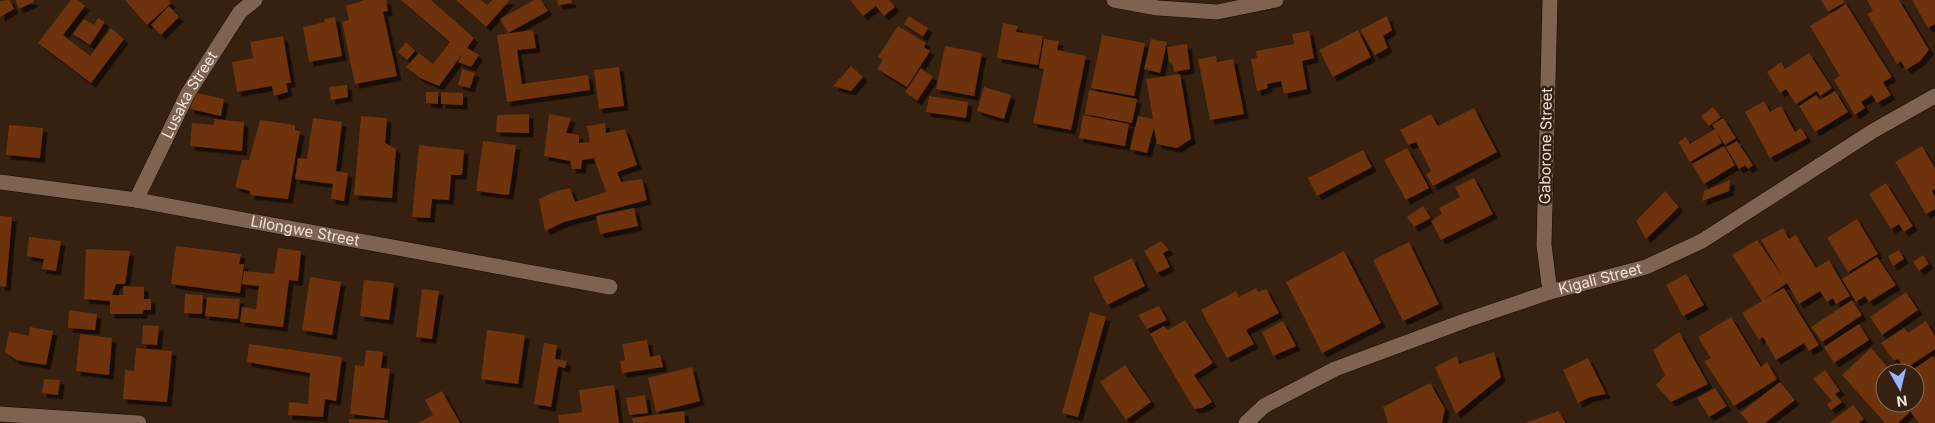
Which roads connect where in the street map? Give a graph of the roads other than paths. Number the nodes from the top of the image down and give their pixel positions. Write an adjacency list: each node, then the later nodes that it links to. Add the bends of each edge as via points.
1 (255, 0): 7 (street, Lusaka Street, via 240,12 188,93)
2 (1114, 0): 3 (street, via 1158,8 1217,12)
3 (1276, 0)
4 (1550, 0): 9 (street, Gaborone Street, via 1544,245)
5 (1935, 96): 9 (street, Kigali Street, via 1873,131 1702,241 1646,267)
6 (0, 182): 7 (street, Lilongwe Street)
7 (136, 200): 8 (street, Lilongwe Street)
8 (610, 287)
9 (1550, 292): 12 (street, Kigali Street, via 1335,369 1264,406)
10 (0, 414): 11 (street)
11 (138, 423)
12 (1246, 423)

